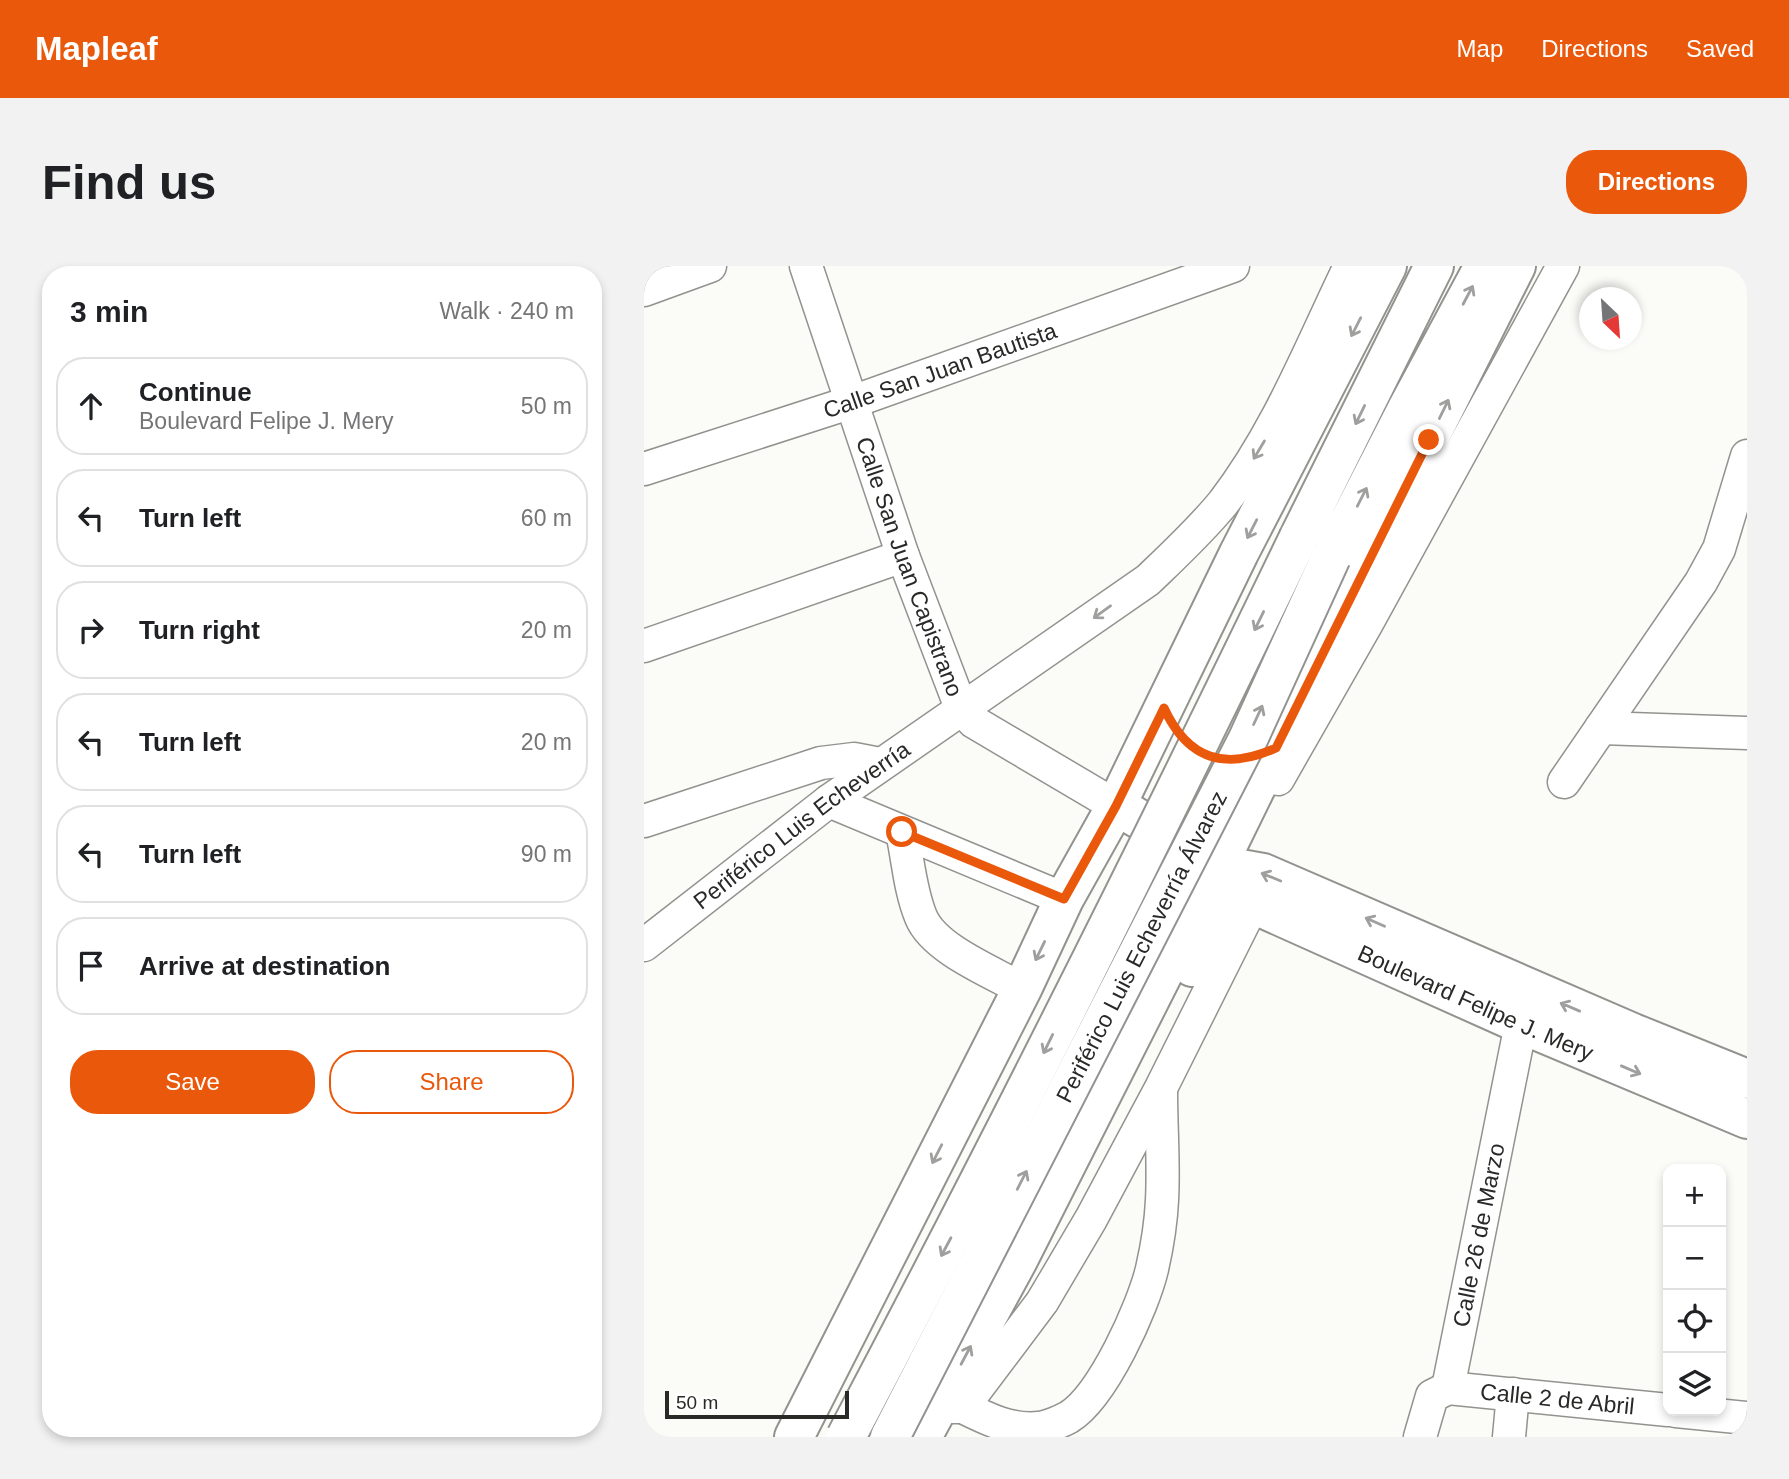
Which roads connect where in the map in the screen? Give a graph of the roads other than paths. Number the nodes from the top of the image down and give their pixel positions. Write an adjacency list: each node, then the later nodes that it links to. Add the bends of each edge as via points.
1 (710, 266): 10 (street)
2 (806, 266): 12 (street, Calle San Juan Capistrano)
3 (1233, 266): 12 (street, Calle San Juan Bautista)
4 (1350, 266): 11 (street)
5 (1387, 266): 11 (main road, one-way to 11)
6 (1434, 266): 48 (main road, Periférico Luis Echeverría Álvarez, one-way to 48, bridge, via 970,1203)
7 (1484, 266): 49 (main road, Periférico Luis Echeverría Álvarez, one-way to 7, bridge, via 1248,739 1331,557)
8 (1516, 266): 21 (main road, Periférico Luis Echeverría Álvarez, one-way to 8)
9 (1563, 266): 27 (street, Periférico Luis Echeverría Álvarez, via 1275,785)
10 (644, 290)
11 (1304, 396): 17 (street, Periférico Luis Echeverría, one-way to 17, via 1271,428 1247,469 1191,540 1148,580); 18 (main road, one-way to 18)
12 (852, 402): 14 (street, Calle San Juan Bautista); 15 (street, Calle San Juan Capistrano)
13 (1747, 456): 19 (street, via 1718,549 1678,618)
14 (644, 469)
15 (903, 556): 16 (street); 17 (street, Calle San Juan Capistrano)
16 (644, 646)
17 (961, 708): 22 (street, Periférico Luis Echeverría); 25 (street, Boulevard Felipe J. Mery, via 974,722)
18 (1164, 708): 21 (main road, via 1174,729 1210,756 1232,761); 25 (main road)
19 (1601, 728): 20 (street); 23 (street)
20 (1747, 733)
21 (1276, 748): 27 (main road, Periférico Luis Echeverría Álvarez)
22 (880, 764): 24 (street, Periférico Luis Echeverría); 26 (street, via 854,759 821,763)
23 (1564, 782)
24 (829, 801): 28 (street); 33 (street, Periférico Luis Echeverría)
25 (1116, 806): 29 (main road, Boulevard Felipe J. Mery); 30 (main road)
26 (644, 821)
27 (1238, 824): 29 (main road, Periférico Luis Echeverría Álvarez)
28 (902, 832): 30 (street); 36 (street, via 916,903 928,929 949,948)
29 (1218, 865): 31 (main road, Boulevard Felipe J. Mery); 32 (main road, Boulevard Felipe J. Mery, one-way to 29, via 1263,873); 35 (main road, Periférico Luis Echeverría Álvarez)
30 (1064, 899): 35 (main road, via 1106,894 1126,901 1156,931); 36 (main road, one-way to 36)
31 (1250, 902): 32 (main road, Boulevard Felipe J. Mery); 39 (street); 41 (main road, via 1219,922 1209,936 1051,1224)
32 (1314, 913): 34 (main road, Boulevard Felipe J. Mery)
33 (644, 944)
34 (1420, 961): 37 (main road, Boulevard Felipe J. Mery); 38 (main road, Boulevard Felipe J. Mery, one-way to 34, via 1633,1033)
35 (1164, 972): 41 (main road, Periférico Luis Echeverría Álvarez)
36 (1022, 989): 47 (main road, one-way to 47)
37 (1521, 1024): 40 (main road, Boulevard Felipe J. Mery, one-way to 40); 42 (street, Calle 26 de Marzo)
38 (1747, 1079)
39 (1161, 1088): 44 (street, via 1042,1302); 44 (street, via 1162,1201 1152,1269 1121,1347 1092,1393 1070,1416 1041,1428)
40 (1747, 1119)
41 (1018, 1259): 44 (main road, Periférico Luis Echeverría Álvarez, one-way to 41)
42 (1448, 1388): 43 (street, Calle 2 de Abril); 50 (street, Calle 26 de Marzo, via 1432,1396)
43 (1513, 1394): 45 (street, Calle 2 de Abril); 51 (street)
44 (941, 1417)
45 (1680, 1417): 46 (street, Calle 2 de Abril)
46 (1747, 1418)
47 (794, 1437)
48 (846, 1437)
49 (890, 1437)
50 (1420, 1437)
51 (1510, 1437)

